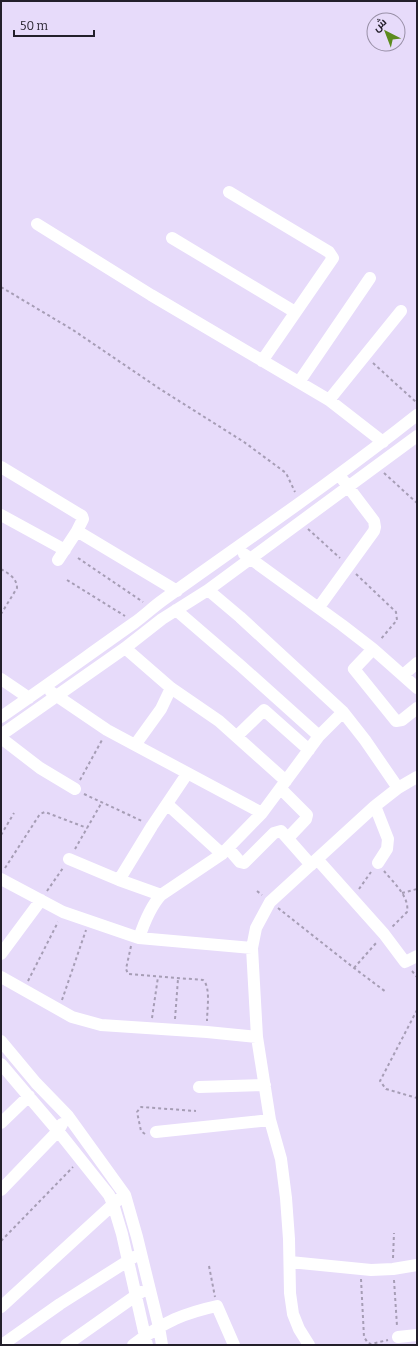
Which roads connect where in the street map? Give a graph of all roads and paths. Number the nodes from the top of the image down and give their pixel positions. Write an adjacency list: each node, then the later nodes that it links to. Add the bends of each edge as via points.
1 (229, 192): 7 (street, via 332,256 330,264)
2 (37, 224): 9 (street)
3 (172, 238): 7 (street)
4 (370, 278): 10 (street)
5 (1, 287): 20 (path, via 73,330 262,455 286,473)
6 (401, 311): 8 (street)
7 (296, 312): 9 (street)
8 (364, 355): 11 (street); 12 (path)
9 (262, 361): 10 (street)
10 (299, 382): 11 (street)
11 (329, 400): 15 (street)
12 (417, 403)
13 (417, 415): 15 (street)
14 (417, 436): 16 (street)
15 (383, 442): 18 (street)
16 (376, 466): 19 (street); 21 (path)
17 (1, 467): 24 (street, via 82,516)
18 (338, 475): 19 (street); 20 (street)
19 (348, 487): 23 (street); 28 (street, via 374,521 375,527)
20 (299, 503): 25 (street)
21 (417, 503)
22 (1, 515): 24 (street, via 62,555)
23 (300, 521): 27 (street); 28 (path)
24 (77, 531): 32 (street)
25 (238, 548): 27 (street); 32 (street)
26 (78, 558): 34 (path)
27 (250, 558): 31 (street); 33 (street)
28 (348, 566): 33 (street); 39 (path, via 396,612 397,620)
29 (1, 568): 36 (path, via 12,575 17,584)
30 (67, 580): 37 (path)
31 (208, 590): 35 (street); 49 (street)
32 (177, 591): 34 (street)
33 (319, 607): 39 (street)
34 (153, 608): 37 (street)
35 (176, 610): 38 (street); 53 (street)
36 (1, 614)
37 (135, 622): 43 (street)
38 (125, 648): 44 (street); 46 (street)
39 (373, 649): 41 (street); 48 (street, via 354,669 396,721 402,720)
40 (417, 663): 41 (street)
41 (403, 675): 45 (street)
42 (1, 679): 47 (street)
43 (43, 687): 46 (street); 47 (street)
44 (171, 688): 52 (street); 55 (street, via 161,709)
45 (417, 688)
46 (56, 696): 51 (street); 54 (street)
47 (29, 698): 50 (street)
48 (417, 708)
49 (343, 712): 53 (street); 60 (street)
50 (1, 717)
51 (107, 730): 55 (street); 61 (path)
52 (237, 736): 56 (street, via 264,710); 59 (street)
53 (319, 736): 56 (street)
54 (1, 737): 61 (street, via 40,768)
55 (135, 745): 57 (street)
56 (309, 750): 59 (street)
57 (187, 774): 63 (street); 66 (street)
58 (417, 777): 60 (street)
59 (283, 785): 66 (street); 69 (street, via 307,815)
60 (398, 788): 64 (street)
61 (75, 790): 62 (path)
62 (102, 802): 67 (path); 74 (path, via 87,828 45,812 40,814)
63 (167, 804): 67 (street); 70 (street)
64 (375, 806): 72 (street); 73 (street, via 388,840 387,849)
65 (14, 813): 68 (path)
66 (262, 813): 70 (street)
67 (152, 826): 75 (street)
68 (1, 835)
69 (288, 838): 70 (street, via 281,831 277,832 244,863); 72 (street)
70 (225, 851): 78 (street)
71 (69, 859): 75 (street)
72 (314, 862): 79 (street); 81 (street)
73 (378, 863): 77 (path); 79 (path)
74 (3, 874): 80 (street)
75 (118, 880): 78 (street)
76 (417, 890): 77 (path)
77 (402, 893): 84 (path, via 408,906 407,912)
78 (161, 895): 85 (street)
79 (352, 898): 84 (street)
80 (41, 900): 82 (street); 87 (street)
81 (270, 902): 86 (street, via 256,928); 89 (path)
82 (64, 912): 83 (street); 93 (path)
83 (88, 922): 85 (street); 95 (path)
84 (384, 934): 88 (street, via 405,962); 89 (path)
85 (136, 937): 86 (street); 91 (path, via 126,972 131,975)
86 (252, 948): 100 (street)
87 (1, 954)
88 (417, 956)
89 (354, 968): 94 (path)
90 (1, 977): 93 (street)
91 (158, 977): 92 (path); 97 (path)
92 (178, 979): 98 (path); 99 (path, via 203,980 207,984)
93 (24, 989): 95 (street)
94 (386, 992)
95 (59, 1010): 97 (street, via 72,1017 100,1025)
96 (417, 1010): 107 (path, via 380,1081 386,1089)
97 (150, 1028): 98 (street)
98 (175, 1030): 99 (street)
99 (207, 1032): 100 (street)
100 (257, 1037): 104 (street)
101 (1, 1041): 109 (street)
102 (1, 1064): 103 (street)
103 (5, 1078): 106 (street)
104 (265, 1085): 105 (street); 110 (street)
105 (199, 1087)
106 (29, 1096): 111 (street); 112 (street)
107 (417, 1098)
108 (196, 1111): 113 (path, via 139,1108 140,1131 144,1134)
109 (68, 1116): 112 (street); 116 (street)
110 (270, 1120): 113 (street); 122 (street, via 281,1159)
111 (1, 1123)
112 (58, 1131): 114 (street); 115 (street)
113 (156, 1132)
114 (81, 1159): 117 (street); 119 (path)
115 (1, 1190)
116 (125, 1195): 117 (street); 120 (street)
117 (114, 1204): 121 (street); 130 (street)
118 (394, 1233): 126 (path)
119 (1, 1241)
120 (141, 1253): 121 (street); 127 (street)
121 (128, 1260): 128 (street); 135 (street)
122 (290, 1262): 125 (street); 140 (street, via 293,1314)
123 (417, 1265): 126 (street)
124 (209, 1266): 129 (path)
125 (361, 1269): 126 (street); 133 (path, via 366,1341 371,1344)
126 (393, 1269): 133 (path)
127 (149, 1286): 128 (street); 131 (street)
128 (136, 1296): 134 (street); 136 (street)
129 (217, 1306): 131 (street, via 176,1318); 139 (street)
130 (1, 1307)
131 (159, 1327): 134 (street); 138 (street)
132 (417, 1335): 133 (street)
133 (398, 1337)
134 (146, 1341): 137 (street)
135 (2, 1345)
136 (66, 1345)
137 (133, 1345)
138 (162, 1345)
139 (234, 1345)
140 (309, 1345)

